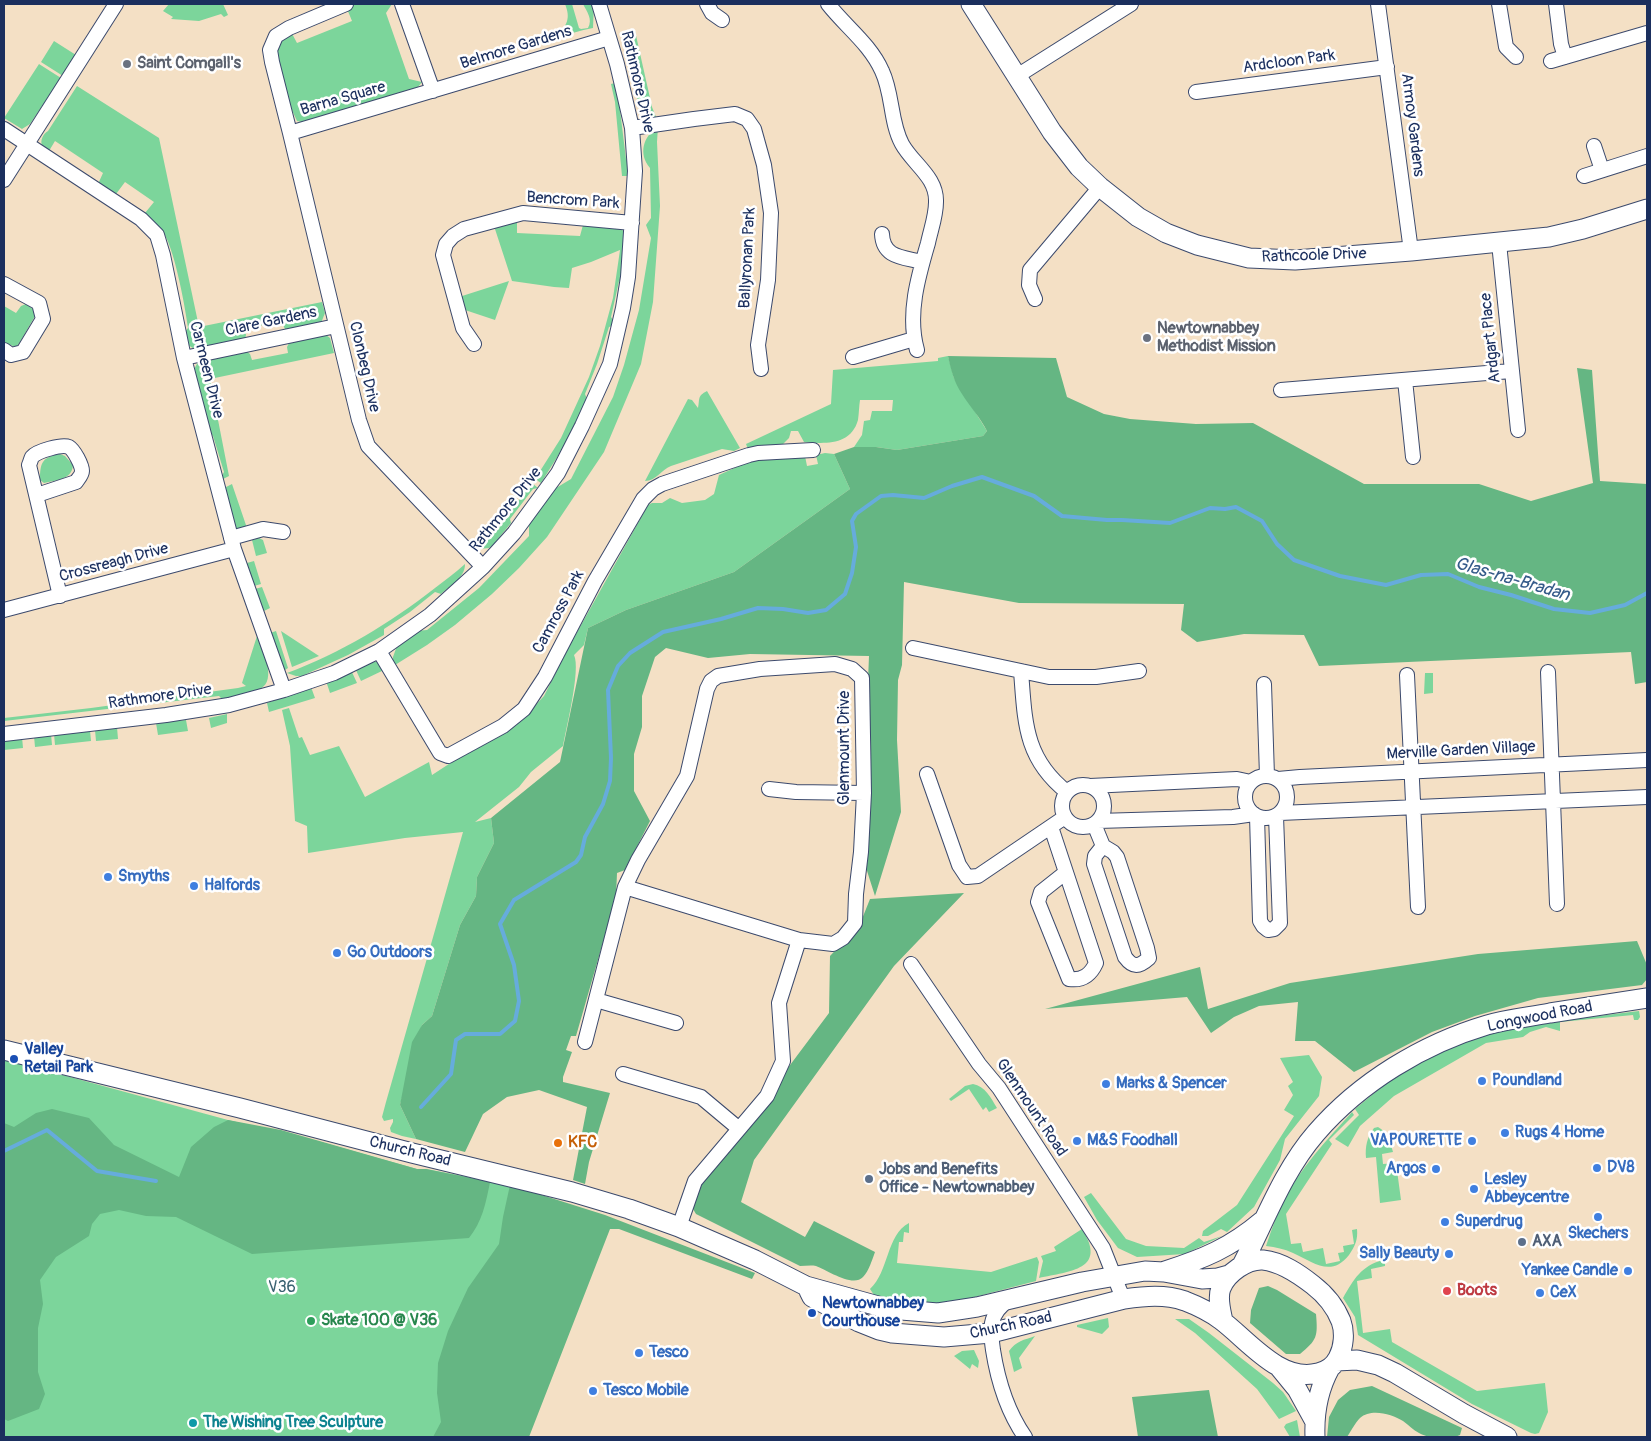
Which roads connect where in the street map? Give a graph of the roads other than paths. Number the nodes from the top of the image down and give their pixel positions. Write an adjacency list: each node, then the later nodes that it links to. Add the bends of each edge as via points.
1 (116, 4): 25 (street)
2 (346, 4): 24 (street, Barna Square, via 276,36 270,50)
3 (402, 4): 20 (street)
4 (599, 4): 14 (street, Rathmore Drive)
5 (707, 4): 12 (street, via 712,14)
6 (971, 4): 19 (street, Rathcoole Drive)
7 (1131, 4): 19 (street)
8 (1378, 4): 18 (street, Armoy Gardens)
9 (1499, 4): 15 (street, via 1506,47)
10 (1556, 4): 16 (street)
11 (830, 5): 37 (street, via 861,38 882,71 901,143 933,186 936,200 934,217)
12 (722, 20)
13 (1647, 33): 16 (street)
14 (609, 38): 20 (street, Belmore Gardens); 22 (street, Rathmore Drive)
15 (1516, 57)
16 (1565, 57): 17 (street)
17 (1551, 61)
18 (1387, 67): 21 (street, Ardcloon Park); 36 (street, Armoy Gardens)
19 (1017, 76): 31 (street, Rathcoole Drive, via 1052,132)
20 (433, 91): 24 (street, Barna Square)
21 (1196, 92)
22 (632, 128): 33 (street, Rathmore Drive, via 636,171); 45 (street, Ballyronan Park, via 735,114 747,120 754,129 764,165 771,213 768,280 758,345)
23 (4, 129): 25 (street, Carmeen Drive)
24 (290, 133): 40 (street, Clonbeg Drive)
25 (26, 144): 30 (street); 43 (street, Carmeen Drive, via 141,219 157,235)
26 (1594, 146): 28 (street)
27 (1647, 156): 28 (street)
28 (1602, 170): 29 (street)
29 (1584, 176)
30 (4, 180)
31 (1100, 188): 36 (street, Rathcoole Drive, via 1138,217 1171,235 1249,258 1295,260); 39 (street, via 1030,270 1029,285)
32 (1647, 209): 35 (street, Rathcoole Drive, via 1583,229)
33 (632, 223): 41 (street, Bencrom Park, via 523,213 464,229 453,236 443,255 463,328); 55 (street, Rathmore Drive, via 624,308 610,364 558,473 514,533)
34 (882, 234): 37 (street, via 887,251)
35 (1499, 243): 36 (street, Rathcoole Drive); 46 (street, Ardgart Place)
36 (1411, 251)
37 (922, 262): 44 (street, via 913,309 916,345)
38 (4, 284): 42 (street, via 39,303 43,319 23,352 11,354)
39 (1035, 299)
40 (336, 326): 43 (street, Clare Gardens); 55 (street, Clonbeg Drive, via 368,446)
41 (474, 344)
42 (4, 350)
43 (184, 358): 54 (street, Carmeen Drive)
44 (853, 358)
45 (761, 369)
46 (1512, 371): 47 (street); 49 (street, Ardgart Place)
47 (1405, 380): 48 (street); 51 (street)
48 (1281, 390)
49 (1518, 430)
50 (813, 450): 59 (street, Camross Park, via 749,455 653,489 643,499 598,574 545,677 524,709 503,726 448,756 440,753)
51 (1412, 457)
52 (37, 495): 56 (street)
53 (283, 532): 54 (street, Crossreagh Drive, via 263,530)
54 (232, 544): 56 (street, Crossreagh Drive); 65 (street, Carmeen Drive)
55 (483, 567): 59 (street, Rathmore Drive, via 430,615)
56 (60, 596): 57 (street, Crossreagh Drive)
57 (4, 610)
58 (913, 648): 60 (street)
59 (379, 651): 65 (street, Rathmore Drive, via 334,673)
60 (1021, 671): 61 (street, via 1049,677 1096,677); 75 (street, via 1027,732 1036,756 1046,772)
61 (1139, 671)
62 (1548, 672): 68 (street)
63 (1407, 675): 69 (street)
64 (1264, 684): 71 (street)
65 (284, 690): 66 (street, Rathmore Drive, via 228,706)
66 (4, 734)
67 (1647, 760): 68 (street, Merville Garden Village)
68 (1552, 764): 69 (street, Merville Garden Village); 78 (street)
69 (1413, 772): 71 (street, Merville Garden Village); 79 (street)
70 (927, 774): 84 (street, via 959,864 967,877 978,876)
71 (1272, 777): 72 (street, via 1261,776); 81 (street, via 1282,783 1287,794 1285,808)
72 (1251, 782): 73 (street, via 1237,779); 80 (street, via 1246,791 1246,801)
73 (1090, 786): 75 (street, via 1078,785); 83 (street, via 1104,801 1104,812)
74 (769, 789): 76 (street)
75 (1067, 792): 82 (street, via 1062,804)
76 (864, 793): 87 (street, Glenmount Drive, via 862,678 852,669 835,664 760,669 718,676 708,689 681,788); 90 (street, Glenmount Drive, via 855,923 843,938 833,944)
77 (1647, 798): 78 (street)
78 (1554, 802): 79 (street); 88 (street)
79 (1413, 808): 81 (street); 89 (street)
80 (1256, 815): 81 (street, via 1263,818); 81 (street, via 1260,920 1268,930 1280,923); 83 (street)
81 (1278, 815)
82 (1065, 817): 83 (street, via 1078,826); 84 (street)
83 (1096, 822): 85 (street)
84 (1051, 827): 86 (street)
85 (1102, 846): 85 (street, via 1117,857 1147,948 1148,958 1136,966 1124,957 1094,864)
86 (1066, 873): 86 (street, via 1096,963 1087,976 1074,980 1070,979 1038,902 1041,892)
87 (625, 887): 90 (street, Glenmount Drive); 93 (street, Glenmount Drive)
88 (1558, 904)
89 (1418, 907)
90 (799, 940): 98 (street, via 779,1003 783,1061 766,1096)
91 (912, 964): 103 (street, Glenmount Road, via 1095,1234)
92 (1647, 998): 99 (street, Longwood Road, via 1487,1025 1408,1059 1362,1089 1316,1133 1294,1164)
93 (596, 1000): 94 (street); 95 (street, Glenmount Drive)
94 (676, 1023)
95 (584, 1042)
96 (4, 1050): 100 (street, Church Road, via 572,1192)
97 (623, 1074): 98 (street, via 701,1097)
98 (738, 1128): 100 (street, via 695,1181)
99 (1264, 1219): 101 (street, Longwood Road); 102 (street, via 1216,1253)
100 (679, 1227): 104 (street, Church Road)
101 (1236, 1270): 102 (street, Church Road, via 1218,1278 1202,1279); 108 (street, via 1221,1288 1219,1297); 110 (street, via 1262,1260 1281,1264 1322,1292 1335,1307 1343,1326 1342,1352)
102 (1164, 1272): 103 (street, Church Road, via 1145,1271)
103 (1114, 1276): 105 (street, Church Road); 106 (street, Glenmount Road)
104 (806, 1286): 107 (street, Church Road, via 889,1310); 109 (street, Church Road, via 812,1297 859,1322 892,1333 944,1337)
105 (1010, 1299): 107 (street, Church Road); 109 (street, via 998,1309)
106 (1124, 1299): 108 (street, Church Road, via 1146,1296 1184,1301); 109 (street, Church Road)
107 (938, 1313): 109 (street)
108 (1223, 1321): 111 (street)
109 (991, 1328): 113 (street, via 1004,1397)
110 (1333, 1365): 111 (street, via 1312,1374 1296,1373); 112 (street, via 1321,1389); 114 (street, via 1357,1360 1378,1364)
111 (1278, 1366): 112 (street, via 1298,1388)
112 (1315, 1428)
113 (1025, 1437)
114 (1507, 1437)

